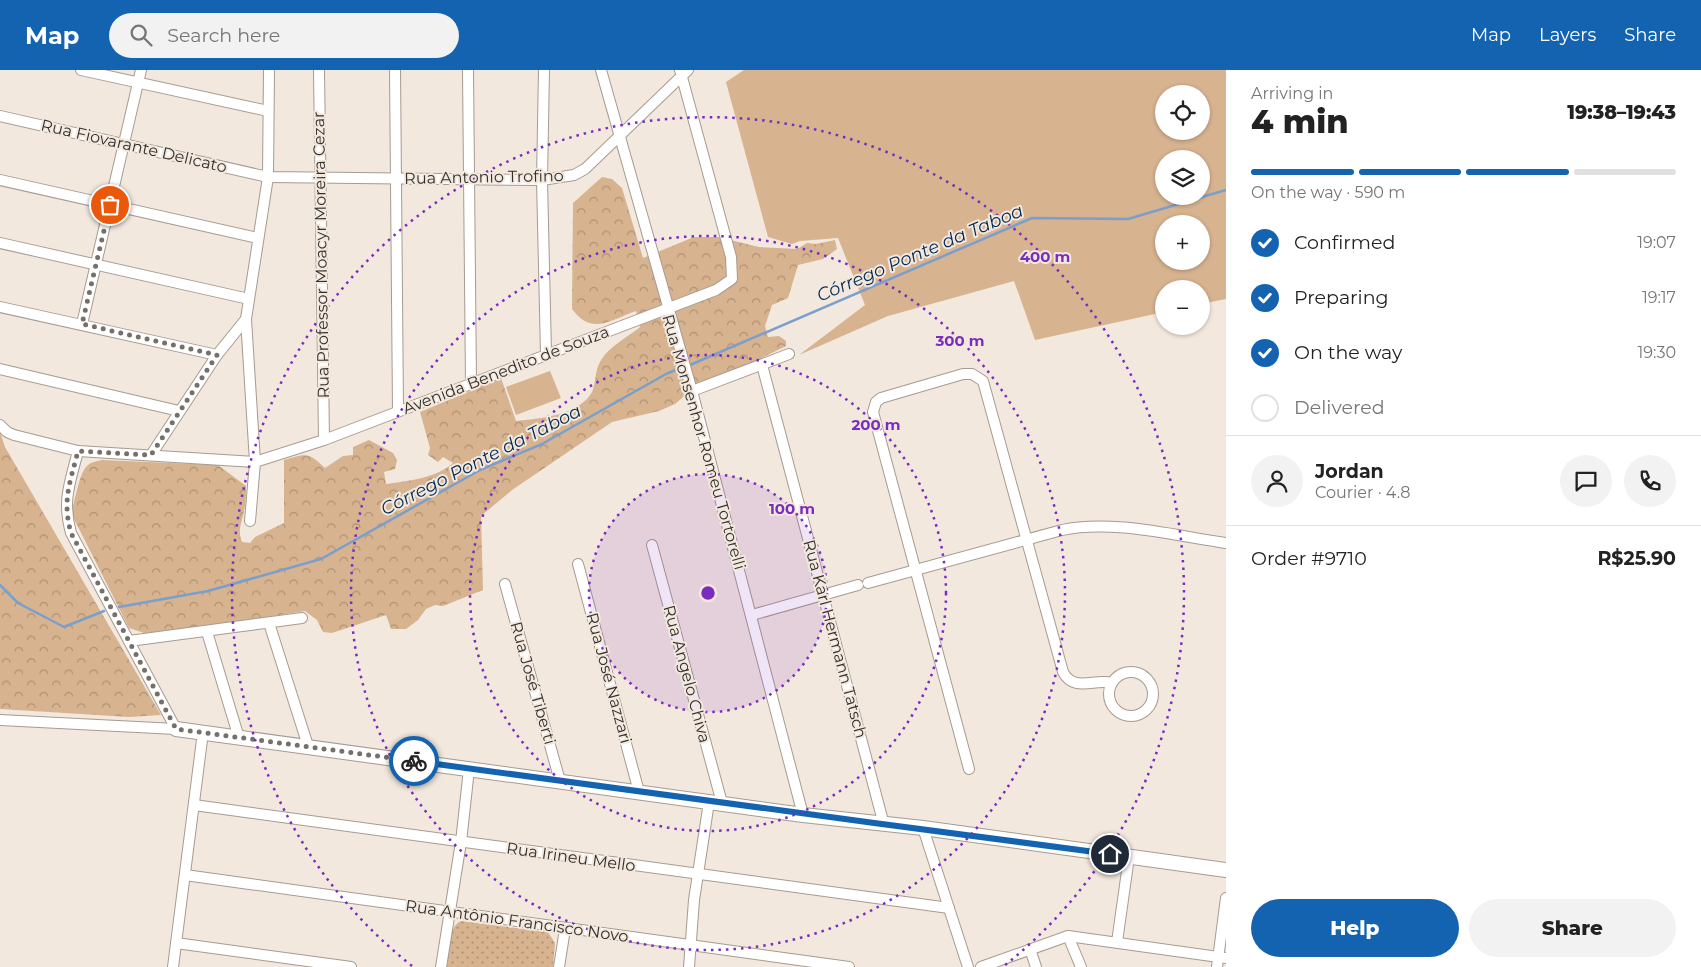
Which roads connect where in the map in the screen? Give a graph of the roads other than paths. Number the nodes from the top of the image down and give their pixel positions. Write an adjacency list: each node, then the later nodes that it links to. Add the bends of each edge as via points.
1 (81, 70): 10 (street)
2 (141, 70): 10 (street)
3 (269, 70): 11 (street)
4 (319, 70): 18 (street, Rua Professor Moacyr Moreira Cezar)
5 (395, 70): 16 (street)
6 (468, 70): 17 (street)
7 (544, 70): 20 (street)
8 (601, 70): 13 (street, Rua Monsenhor Romeu Tortorelli)
9 (683, 72): 13 (street, Rua Antonio Trofino); 27 (street, Avenida Benedito de Souza, via 732,257 733,275 729,282)
10 (139, 83): 11 (street); 14 (street)
11 (268, 111): 15 (street)
12 (0, 116): 14 (street, Rua Fiovarante Delicato)
13 (618, 136): 20 (street, Rua Antonio Trofino, via 574,176); 27 (street, Rua Monsenhor Romeu Tortorelli)
14 (126, 143): 15 (street, Rua Fiovarante Delicato); 21 (street)
15 (268, 177): 18 (street, Rua Antonio Trofino); 22 (street)
16 (396, 178): 17 (street, Rua Antonio Trofino); 18 (street, Rua Antonio Trofino); 37 (street)
17 (469, 178): 20 (street, Rua Antonio Trofino); 35 (street)
18 (319, 179): 40 (street, Rua Professor Moacyr Moreira Cezar)
19 (0, 180): 21 (street)
20 (542, 180): 30 (street)
21 (110, 205): 22 (street); 24 (street)
22 (258, 238): 25 (street)
23 (0, 243): 24 (street)
24 (96, 265): 25 (street); 29 (street)
25 (250, 298): 28 (street)
26 (0, 307): 29 (street)
27 (667, 310): 30 (street, Avenida Benedito de Souza); 36 (street, Rua Monsenhor Romeu Tortorelli)
28 (246, 319): 32 (street); 43 (street)
29 (82, 324): 32 (street)
30 (546, 354): 35 (street, Avenida Benedito de Souza)
31 (789, 354): 33 (street)
32 (217, 355): 38 (street)
33 (762, 366): 36 (street); 51 (street, Rua Karl Hermann Tatsch)
34 (0, 369): 38 (street)
35 (471, 384): 37 (street, Avenida Benedito de Souza)
36 (692, 391): 52 (street, Rua Monsenhor Romeu Tortorelli)
37 (398, 410): 40 (street, Avenida Benedito de Souza)
38 (179, 411): 42 (street)
39 (0, 425): 41 (street, via 14,436)
40 (324, 440): 43 (street, Avenida Benedito de Souza)
41 (78, 451): 42 (street); 56 (street, via 66,501 68,524)
42 (151, 455): 43 (street)
43 (255, 462): 44 (street)
44 (250, 521)
45 (1027, 539): 46 (street, via 1072,527 1094,526); 49 (street); 49 (street, via 985,385 976,375 963,374 881,398 873,409); 57 (street, via 1065,676 1080,684)
46 (1226, 543)
47 (652, 545): 67 (street, Rua Angelo Chiva)
48 (578, 564): 66 (street, Rua José Nazzari)
49 (914, 570): 51 (street); 64 (street)
50 (506, 584): 65 (street, Rua José Tiberti)
51 (824, 594): 52 (street); 70 (street, Rua Karl Hermann Tatsch)
52 (752, 615): 69 (street, Rua Monsenhor Romeu Tortorelli)
53 (302, 618): 54 (street)
54 (269, 623): 55 (street); 62 (street)
55 (207, 632): 56 (street); 61 (street)
56 (129, 641): 59 (street)
57 (1112, 683): 57 (street, via 1110,698 1119,711 1134,715 1144,712 1150,704 1151,684 1139,673 1124,673)
58 (0, 720): 59 (street)
59 (176, 729): 60 (main road)
60 (202, 732): 61 (main road); 68 (street)
61 (239, 738): 62 (main road)
62 (308, 746): 63 (main road)
63 (469, 769): 65 (main road); 72 (street)
64 (969, 769)
65 (560, 781): 66 (main road)
66 (640, 792): 67 (main road)
67 (715, 802): 69 (main road); 75 (street)
68 (194, 805): 72 (street, Rua Irineu Mello); 76 (street)
69 (803, 815): 70 (main road)
70 (884, 825): 71 (main road)
71 (923, 828): 73 (main road); 78 (street)
72 (461, 842): 75 (street, Rua Irineu Mello); 79 (street)
73 (1129, 857): 74 (main road); 82 (street)
74 (1226, 870)
75 (698, 874): 78 (street, Rua Irineu Mello); 84 (street)
76 (185, 875): 79 (street, Rua Antônio Francisco Novo); 83 (street)
77 (1226, 898): 86 (street)
78 (949, 908): 93 (street)
79 (450, 912): 80 (street, Rua Antônio Francisco Novo); 89 (street)
80 (565, 929): 84 (street, Rua Antônio Francisco Novo); 90 (street)
81 (1068, 936): 82 (street); 85 (street); 96 (street)
82 (1117, 942): 86 (street)
83 (176, 944): 87 (street); 88 (street)
84 (690, 944): 91 (street); 92 (street, Rua Antônio Francisco Novo)
85 (1030, 949): 94 (street); 95 (street)
86 (1221, 960)
87 (173, 967)
88 (351, 967)
89 (441, 967)
90 (560, 967)
91 (689, 967)
92 (849, 967)
93 (968, 967)
94 (981, 967)
95 (1036, 967)
96 (1081, 967)

